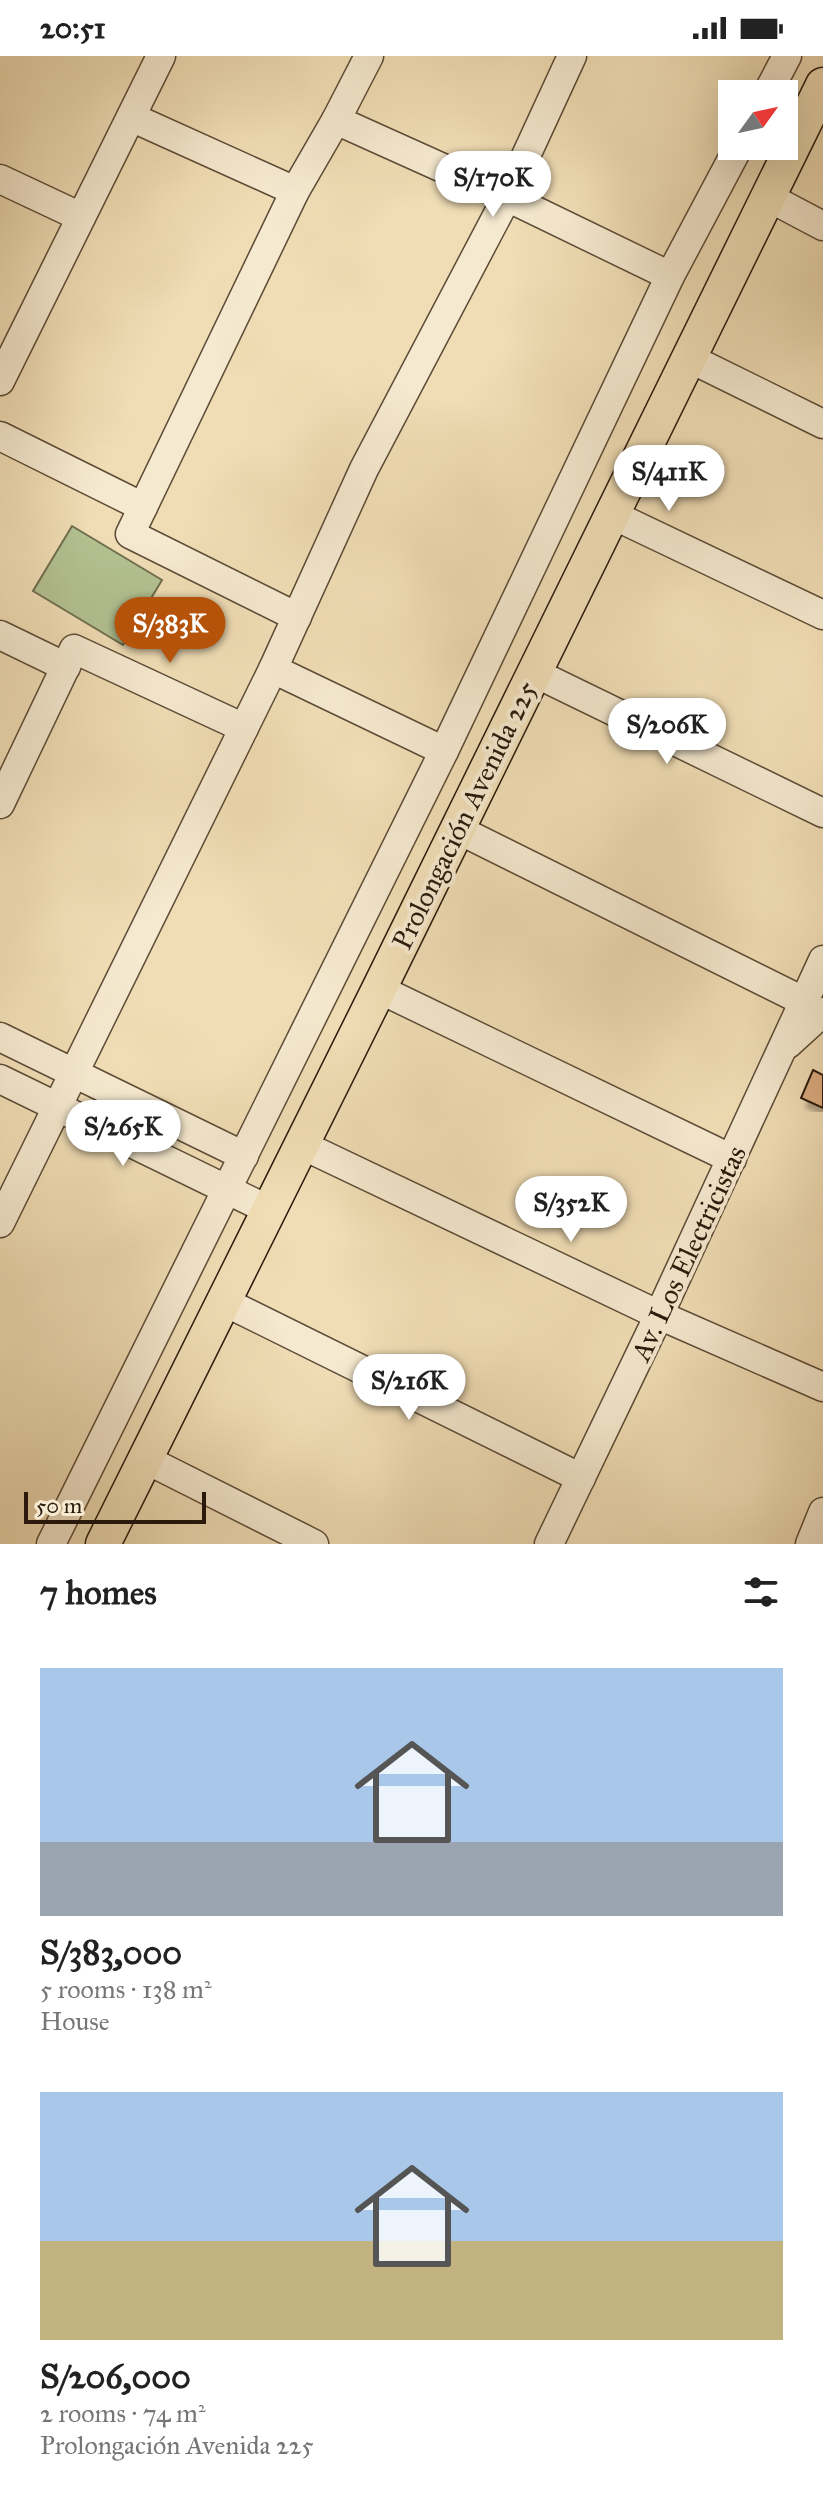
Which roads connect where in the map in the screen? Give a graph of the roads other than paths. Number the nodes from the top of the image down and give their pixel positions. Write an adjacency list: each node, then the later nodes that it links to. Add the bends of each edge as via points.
1 (161, 56): 7 (street)
2 (369, 56): 8 (street)
3 (572, 56): 12 (street)
4 (787, 56): 5 (street)
5 (774, 80)
6 (823, 85): 13 (main road, Prolongación Avenida 225)
7 (131, 117): 11 (street); 14 (street)
8 (336, 120): 11 (street); 12 (street)
9 (732, 160): 16 (street, Prolongación Avenida 225)
10 (0, 179): 14 (street)
11 (295, 191): 21 (street)
12 (507, 197): 16 (street); 24 (street, via 364,469)
13 (768, 197): 15 (street); 17 (main road, Prolongación Avenida 225)
14 (81, 217): 18 (street)
15 (823, 226)
16 (670, 276): 30 (street, Prolongación Avenida 225)
17 (689, 358): 19 (street); 22 (main road, Prolongación Avenida 225)
18 (0, 381)
19 (823, 424)
20 (0, 436): 21 (street)
21 (143, 507): 24 (street, via 130,534)
22 (611, 514): 23 (street); 28 (main road, Prolongación Avenida 225)
23 (823, 615)
24 (297, 617): 27 (street)
25 (0, 635): 26 (street)
26 (66, 667): 29 (street, via 74,649); 31 (street)
27 (273, 669): 29 (street); 30 (street)
28 (533, 672): 32 (street); 33 (main road, Prolongación Avenida 225)
29 (244, 728): 38 (street)
30 (444, 751): 42 (street, Prolongación Avenida 225)
31 (0, 804)
32 (823, 813)
33 (457, 829): 35 (main road, Prolongación Avenida 225); 36 (street)
34 (823, 960): 36 (street, Av. Los Electricistas)
35 (379, 989): 41 (main road, Prolongación Avenida 225); 43 (street)
36 (813, 1007): 43 (street, Av. Los Electricistas, via 781,1050)
37 (0, 1037): 38 (street)
38 (73, 1073): 40 (street); 42 (street)
39 (0, 1079): 40 (street)
40 (57, 1108): 44 (street); 46 (street)
41 (300, 1144): 45 (main road, Prolongación Avenida 225); 48 (street)
42 (244, 1156): 44 (street, Prolongación Avenida 225)
43 (732, 1159): 48 (street, Av. Los Electricistas)
44 (227, 1189): 45 (street); 53 (street, Prolongación Avenida 225)
45 (269, 1210): 47 (main road, Prolongación Avenida 225)
46 (0, 1223)
47 (223, 1301): 50 (main road, Prolongación Avenida 225); 51 (street)
48 (659, 1315): 49 (street); 51 (street, Av. Los Electricistas)
49 (823, 1387)
50 (145, 1459): 54 (main road, Prolongación Avenida 225); 55 (street)
51 (581, 1478): 56 (street, Av. Los Electricistas)
52 (823, 1512): 57 (street)
53 (51, 1544)
54 (103, 1544)
55 (314, 1544)
56 (549, 1544)
57 (810, 1544)

